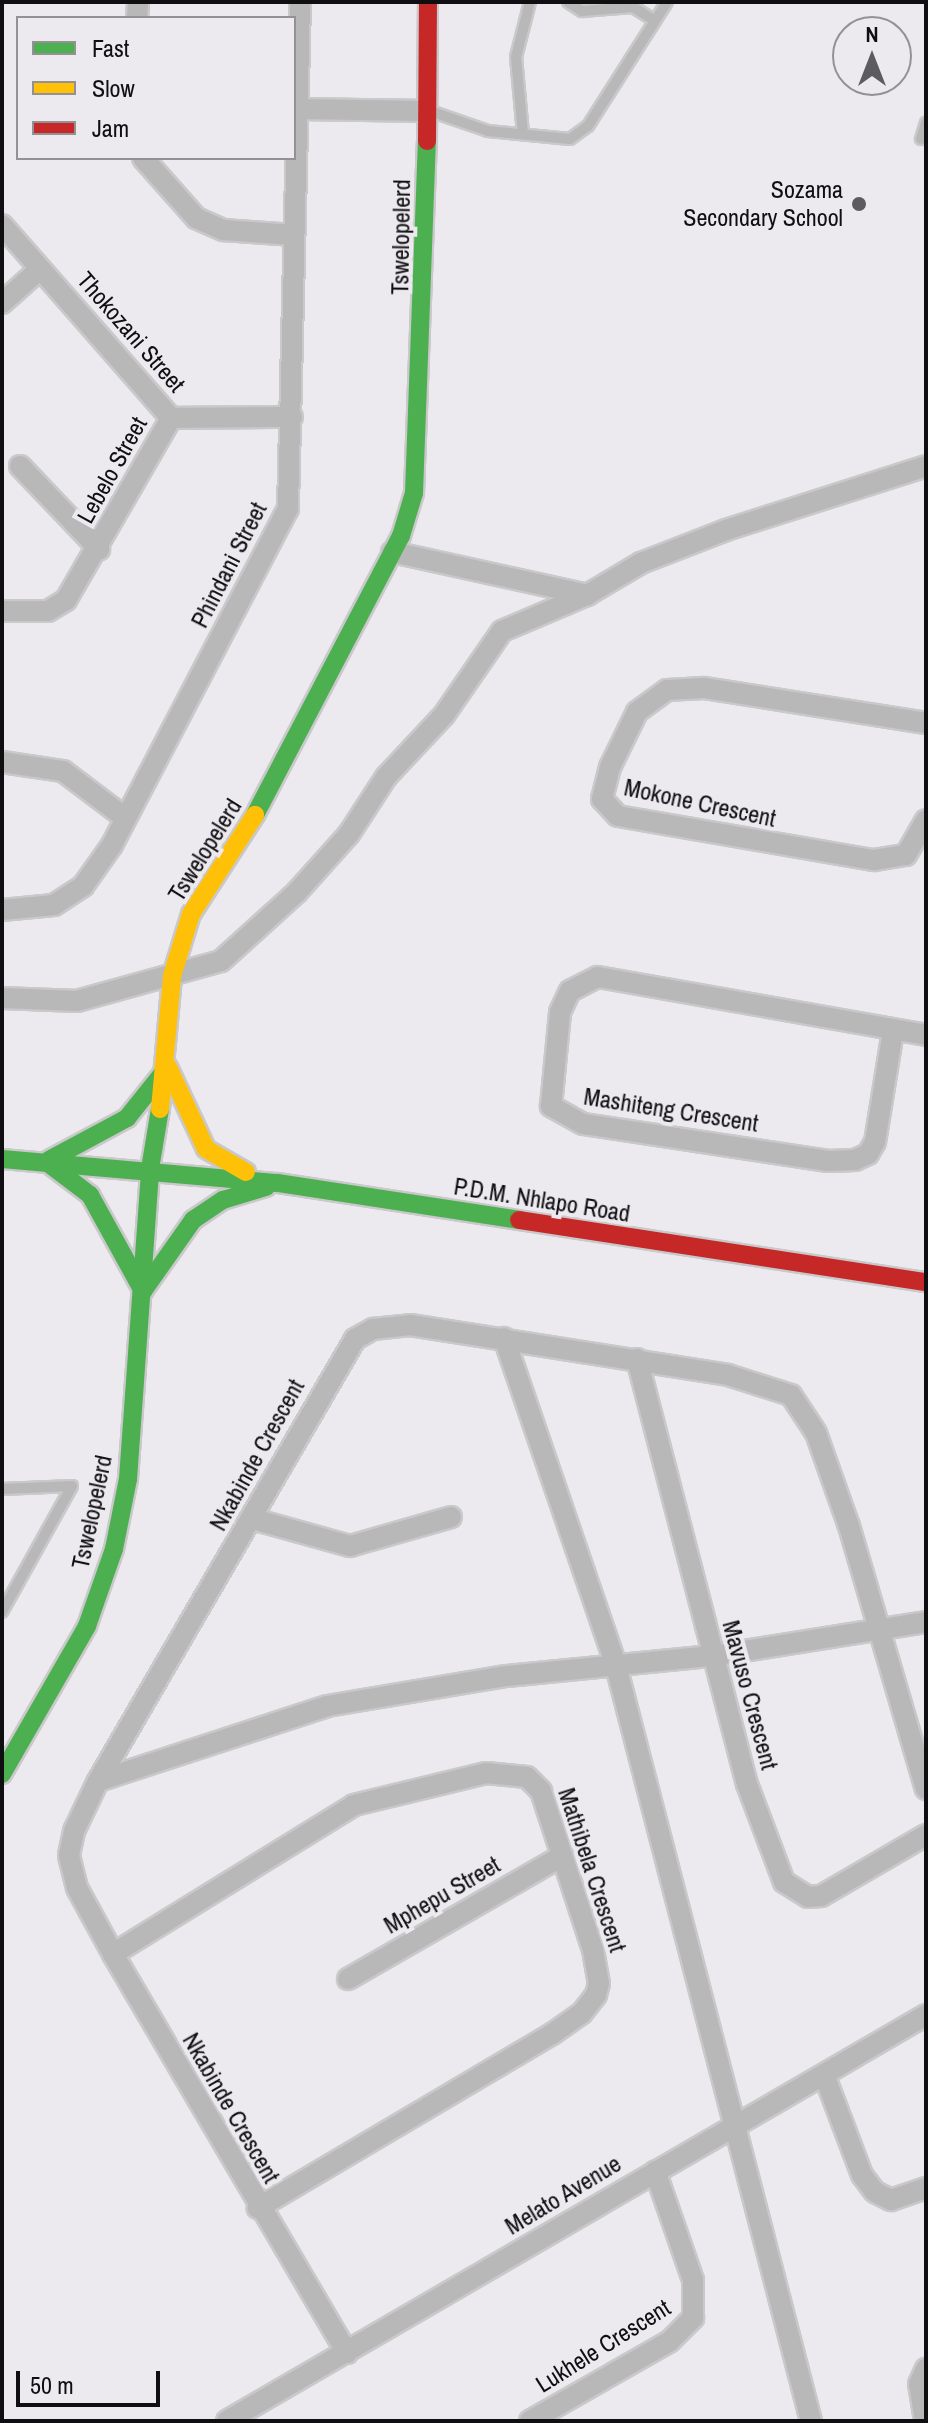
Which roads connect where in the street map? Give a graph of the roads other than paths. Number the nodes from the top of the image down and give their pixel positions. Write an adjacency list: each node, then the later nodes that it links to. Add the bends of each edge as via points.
1 (300, 2): 7 (street, Phindani Street)
2 (428, 2): 8 (street, Tswelopelerd)
3 (530, 2): 10 (lane, via 516,57)
4 (568, 2): 6 (lane, via 582,11 633,7)
5 (667, 2): 6 (lane)
6 (654, 20): 10 (lane, via 581,133 559,140)
7 (299, 109): 8 (street); 14 (street, Phindani Street)
8 (427, 111): 10 (lane, via 488,131); 22 (street, Tswelopelerd, via 418,459 409,513)
9 (926, 123): 11 (lane)
10 (523, 134)
11 (921, 139)
12 (145, 160): 14 (street, via 196,218 223,230)
13 (2, 225): 15 (street, Thokozani Street)
14 (294, 235): 17 (street, Phindani Street)
15 (40, 269): 16 (street); 18 (street, Thokozani Street)
16 (2, 303)
17 (292, 417): 18 (street, Thokozani Street); 27 (street, Phindani Street, via 290,493 283,524)
18 (171, 418): 21 (street, Lebelo Street)
19 (20, 466): 21 (street, Lebelo Street)
20 (926, 466): 23 (street, via 726,530 641,563)
21 (99, 549): 24 (street, Lebelo Street, via 61,605 34,612)
22 (392, 552): 23 (street); 30 (street, Tswelopelerd, via 252,821 191,914)
23 (587, 595): 30 (street, via 502,631 444,715 386,777 349,834 297,892 230,955)
24 (2, 611)
25 (926, 723): 28 (street, Mokone Crescent, via 704,688 667,690 637,712 610,767 602,799 618,816 874,860 906,855)
26 (2, 762): 27 (street, via 63,771)
27 (124, 817): 29 (street, Phindani Street, via 112,845 70,898 34,909)
28 (926, 820)
29 (2, 910)
30 (172, 976): 31 (street, via 77,1001); 34 (street, Tswelopelerd)
31 (2, 998)
32 (893, 1031): 32 (street, Mashiteng Crescent, via 598,977 570,991 560,1012 551,1106 583,1124 828,1161 855,1160 868,1154 875,1142); 33 (street, Mashiteng Crescent)
33 (926, 1035)
34 (168, 1066): 36 (street, via 127,1118); 37 (street, Tswelopelerd); 38 (street, via 206,1149 232,1167)
35 (2, 1159): 36 (street, P.D.M. Nhlapo Road)
36 (46, 1162): 37 (street, P.D.M. Nhlapo Road); 40 (street, via 90,1195)
37 (150, 1169): 38 (street, P.D.M. Nhlapo Road); 40 (street, Tswelopelerd)
38 (278, 1183): 39 (street, P.D.M. Nhlapo Road); 40 (street, via 223,1200 193,1220)
39 (926, 1282)
40 (143, 1291): 51 (street, Tswelopelerd, via 128,1479 114,1549 87,1626)
41 (504, 1338): 42 (street, Nkabinde Crescent); 45 (street, Nkabinde Crescent, via 410,1325 364,1333 324,1386); 50 (street)
42 (637, 1359): 48 (street, Nkabinde Crescent, via 776,1387 798,1402 816,1433); 49 (street, Mavuso Crescent)
43 (2, 1489): 46 (lane, via 72,1486)
44 (451, 1517): 45 (street, via 350,1546)
45 (253, 1519): 52 (street, Nkabinde Crescent)
46 (2, 1612)
47 (926, 1622): 48 (street)
48 (881, 1629): 49 (street); 53 (street, Nkabinde Crescent)
49 (712, 1656): 50 (street); 54 (street, Mavuso Crescent, via 747,1784 772,1855 790,1888 808,1897 821,1896)
50 (615, 1662): 52 (street, via 327,1706); 60 (street)
51 (2, 1774)
52 (98, 1781): 56 (street, Nkabinde Crescent, via 74,1831 70,1870)
53 (926, 1789)
54 (926, 1835)
55 (562, 1856): 56 (street, Mathibela Crescent, via 541,1791 527,1777 486,1773 411,1787 328,1818); 57 (street, Mphepu Street); 63 (street, Mathibela Crescent, via 598,1973 596,1995 582,2013)
56 (113, 1954): 63 (street, Nkabinde Crescent)
57 (348, 1979)
58 (926, 2015): 59 (street, Melato Avenue)
59 (825, 2077): 60 (street, Melato Avenue); 62 (street, via 862,2175 875,2192 891,2200)
60 (733, 2125): 61 (street, Melato Avenue); 68 (street)
61 (655, 2171): 64 (street, Melato Avenue); 67 (street, Lukhele Crescent, via 693,2280 693,2318 670,2341)
62 (926, 2188)
63 (258, 2208): 64 (street, Nkabinde Crescent)
64 (347, 2353): 66 (street, Melato Avenue)
65 (926, 2369): 69 (street, via 919,2384)
66 (227, 2421)
67 (530, 2421)
68 (811, 2421)
69 (925, 2421)

